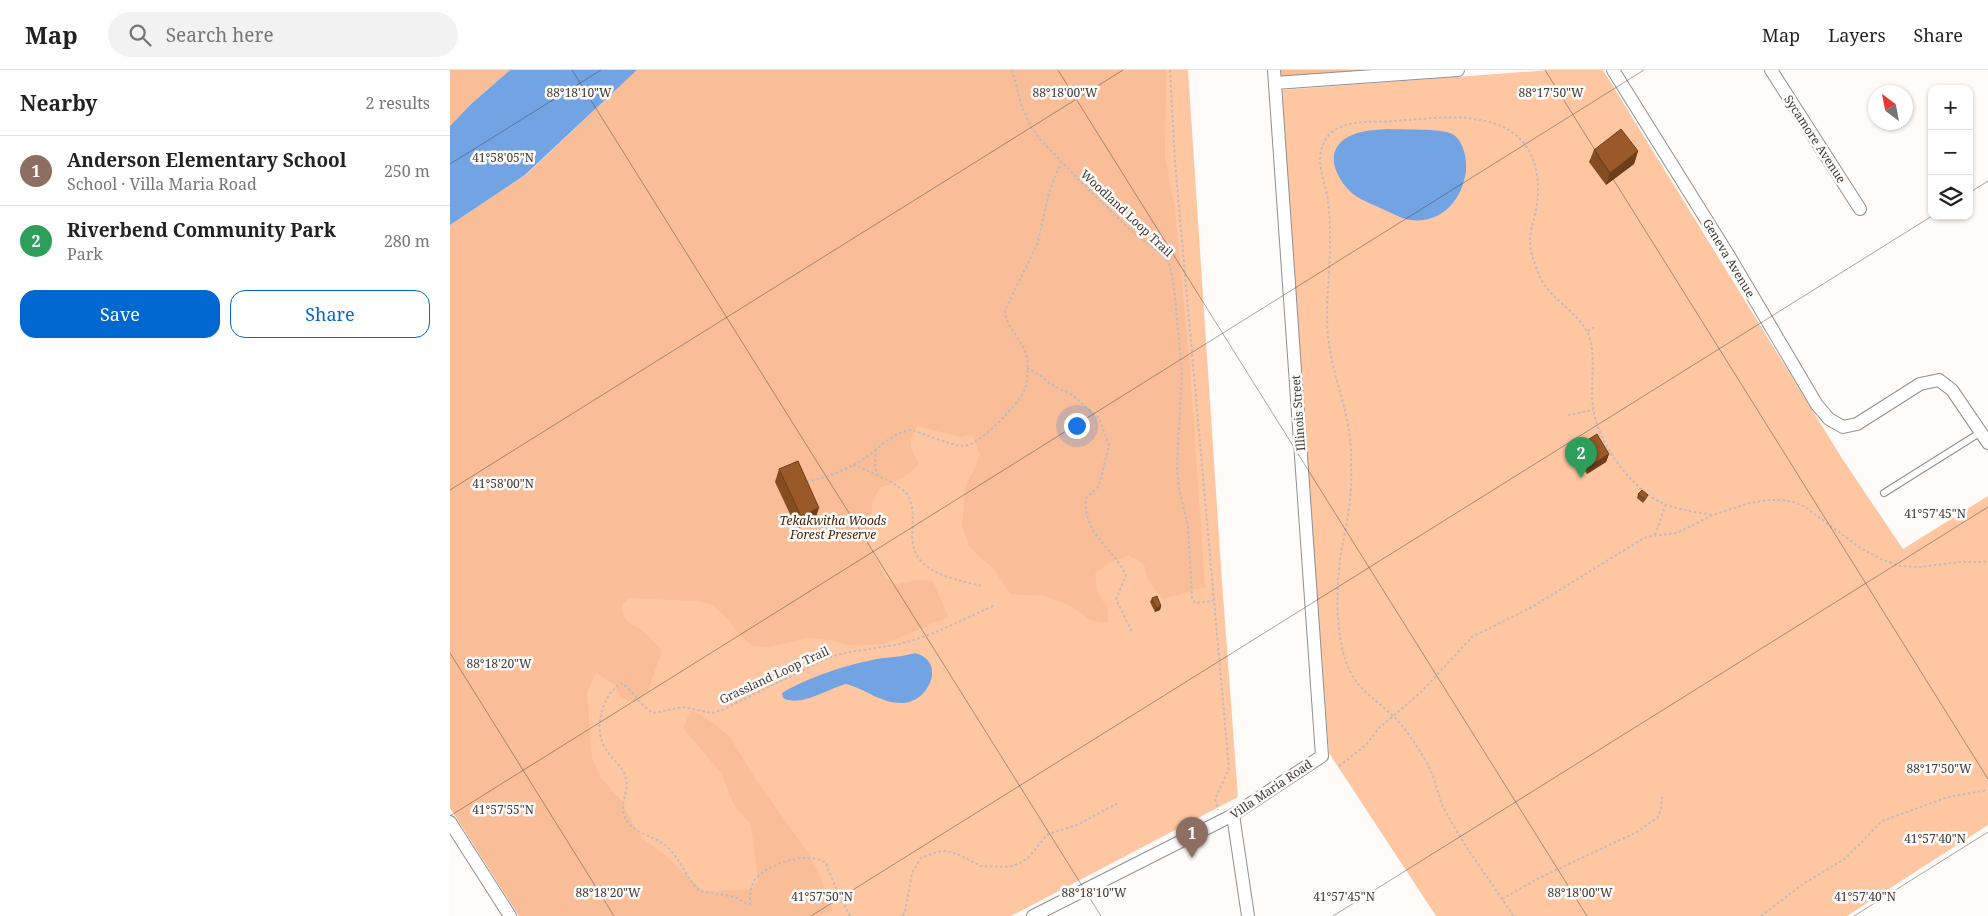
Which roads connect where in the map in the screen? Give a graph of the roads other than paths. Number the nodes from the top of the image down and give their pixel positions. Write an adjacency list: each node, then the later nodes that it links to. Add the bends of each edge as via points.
1 (1458, 70): 4 (street)
2 (1613, 70): 6 (street, Geneva Avenue, via 1817,405 1829,419 1843,427 1857,424 1920,384 1939,380 1952,390)
3 (1771, 70): 5 (street, Sycamore Avenue)
4 (1275, 76): 8 (street, Illinois Street)
5 (1860, 209)
6 (1984, 438): 7 (lane)
7 (1884, 493)
8 (1322, 756): 9 (street, Villa Maria Road)
9 (1233, 816): 12 (street, Villa Maria Road); 13 (street)
10 (450, 822): 11 (street)
11 (510, 916)
12 (1033, 916)
13 (1248, 916)

